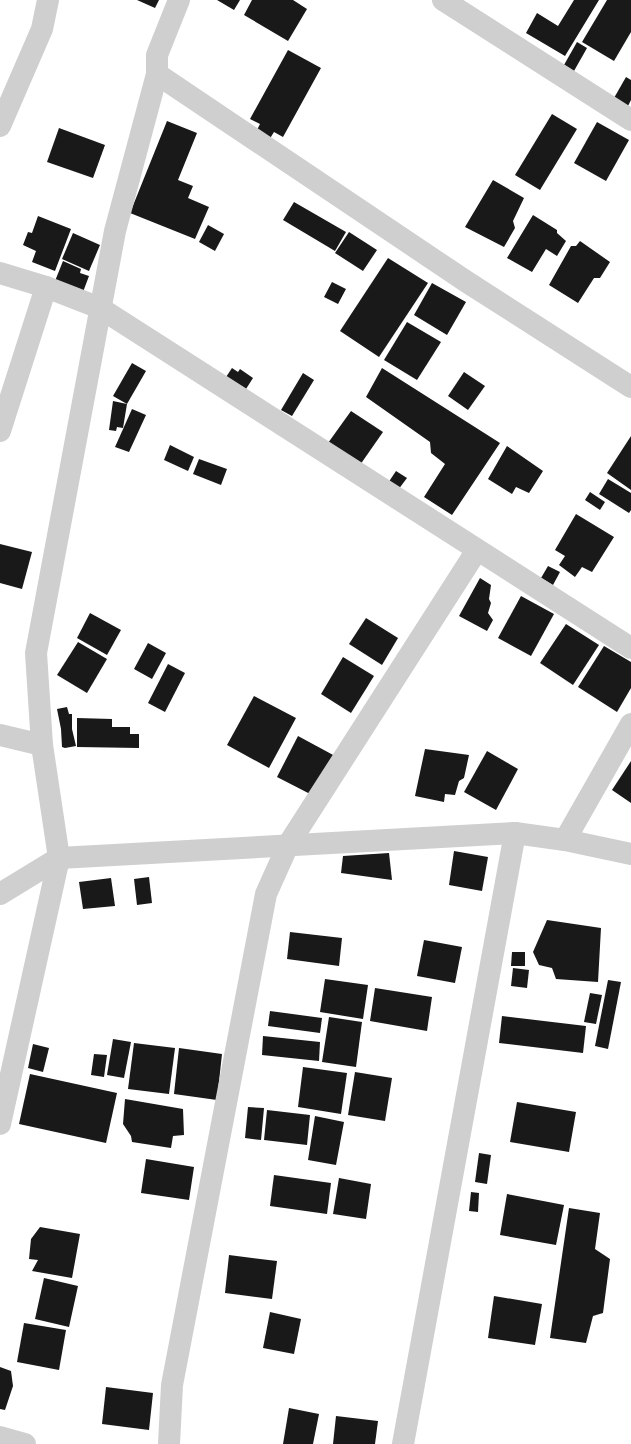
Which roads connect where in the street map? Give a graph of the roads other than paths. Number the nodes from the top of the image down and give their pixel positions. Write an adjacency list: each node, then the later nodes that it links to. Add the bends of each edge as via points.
1 (48, 0): 6 (street, via 42,29)
2 (179, 0): 4 (street, via 157,55)
3 (443, 0): 5 (street)
4 (157, 74): 9 (street, via 115,231); 10 (street, via 467,282)
5 (631, 120)
6 (0, 126)
7 (0, 273): 8 (street)
8 (46, 286): 9 (street); 11 (street)
9 (100, 308): 12 (street); 16 (street, via 36,653)
10 (631, 387)
11 (0, 431)
12 (477, 550): 13 (street); 19 (street)
13 (631, 648)
14 (631, 724): 18 (street)
15 (0, 735): 16 (street)
16 (42, 745): 21 (street)
17 (515, 833): 18 (street); 19 (street); 27 (street)
18 (565, 840): 20 (street)
19 (288, 845): 21 (street); 26 (street, via 266,894 172,1385)
20 (631, 854)
21 (59, 858): 22 (street); 23 (street)
22 (0, 894)
23 (0, 1124)
24 (0, 1437): 25 (street)
25 (25, 1444)
26 (169, 1444)
27 (403, 1444)

